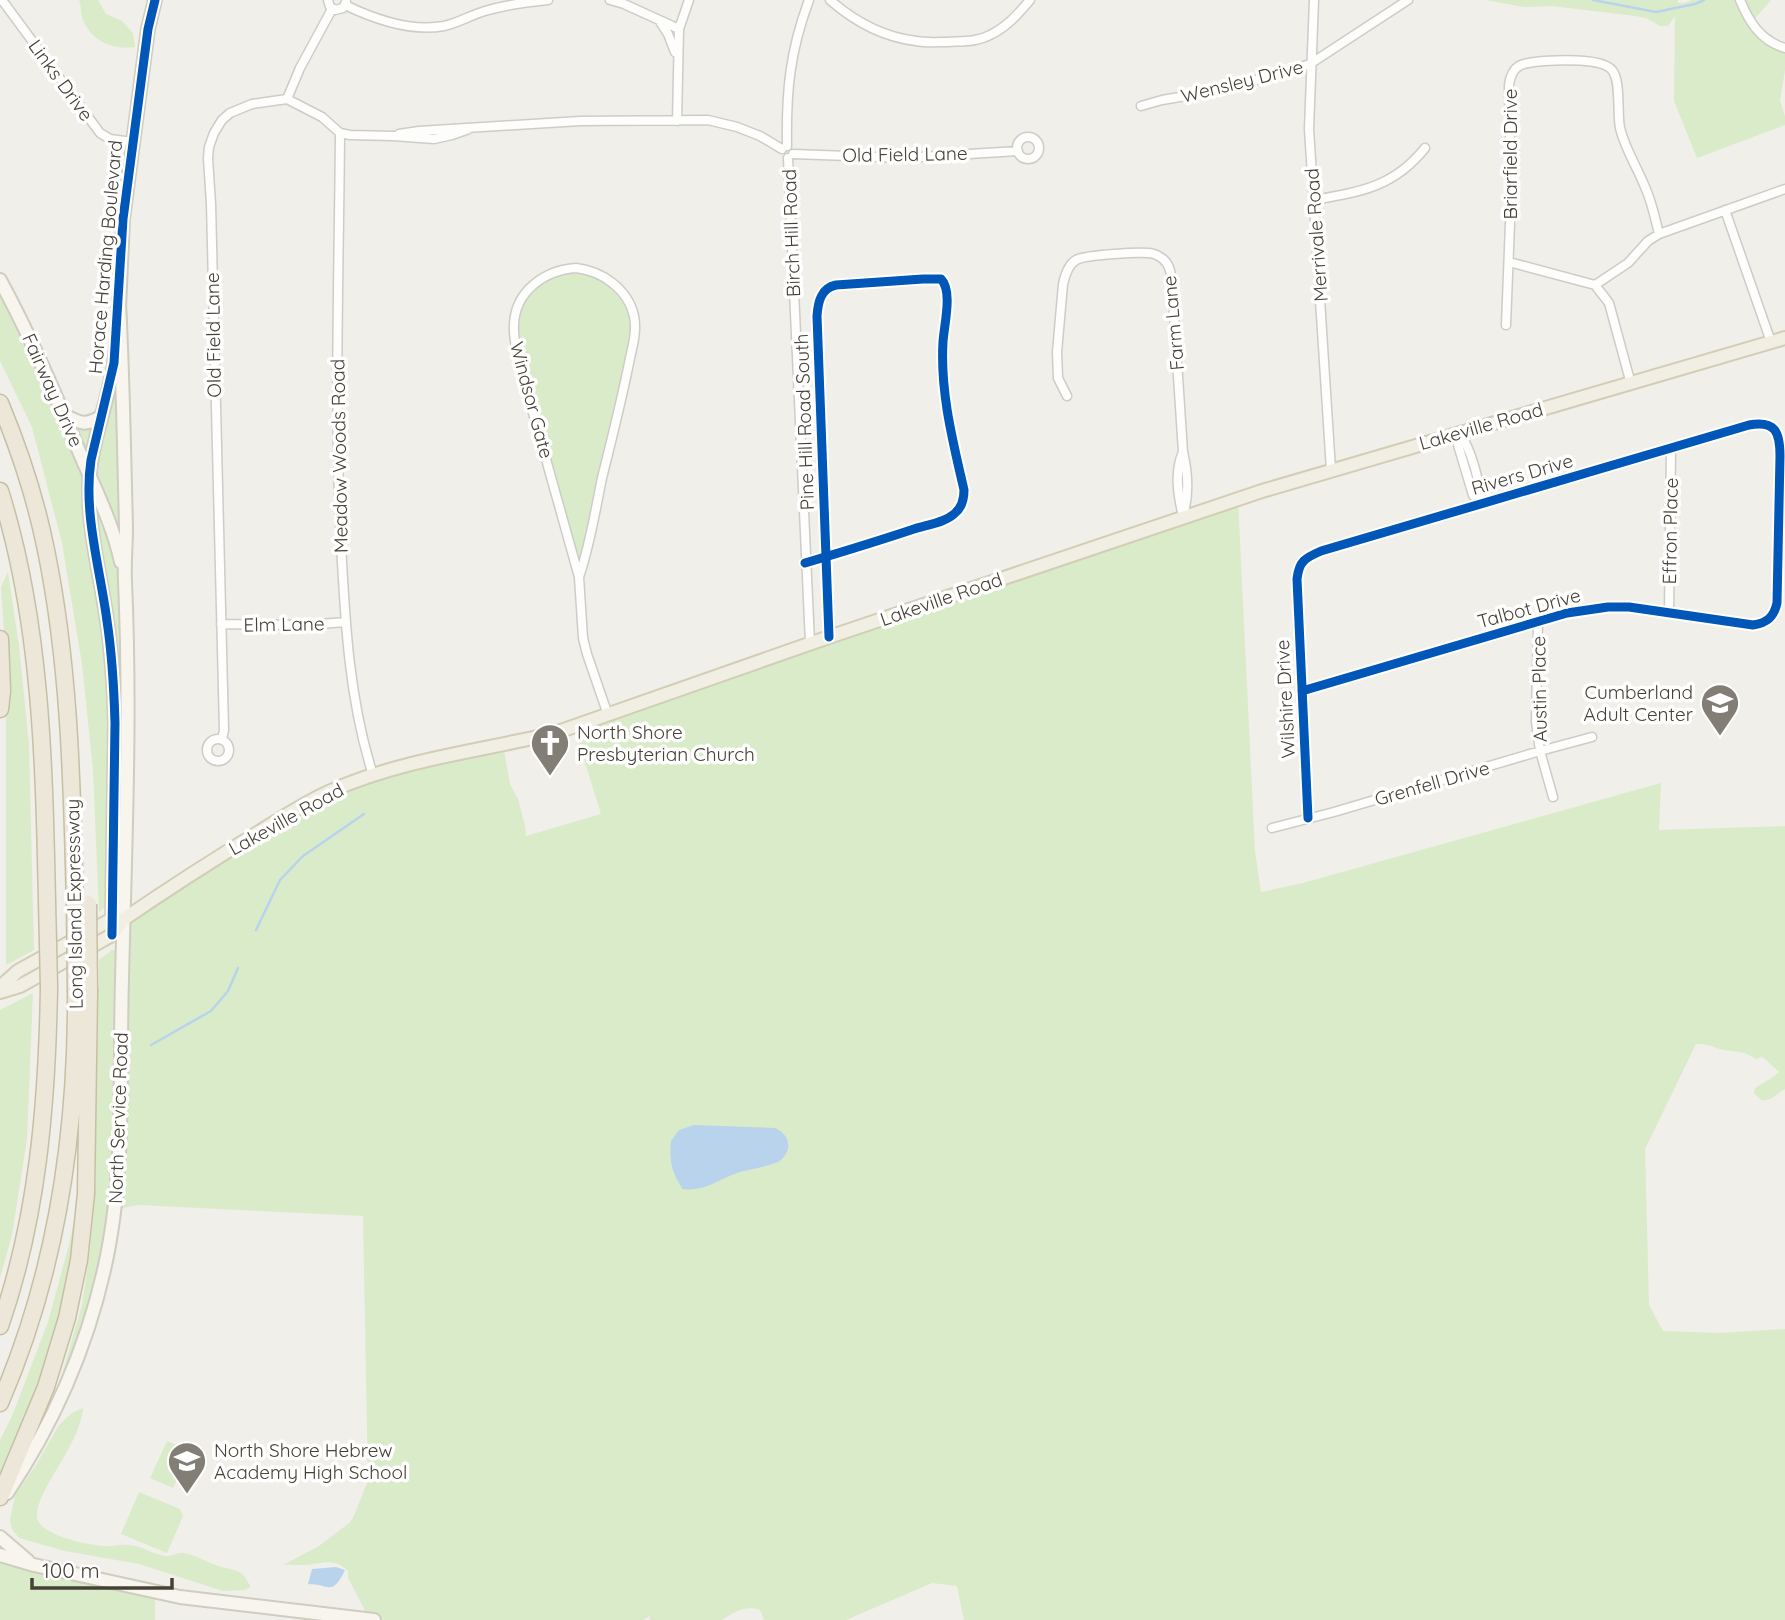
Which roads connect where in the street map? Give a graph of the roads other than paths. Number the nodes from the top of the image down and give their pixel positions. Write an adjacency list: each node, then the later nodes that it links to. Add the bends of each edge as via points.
1 (2, 0): 23 (street, Links Drive, via 100,133)
2 (155, 0): 23 (main road, Horace Harding Boulevard)
3 (548, 0): 12 (street, via 484,11 432,28 393,22)
4 (610, 0): 14 (street)
5 (689, 0): 15 (street)
6 (809, 0): 24 (street, Birch Hill Road, via 789,71)
7 (830, 0): 8 (street, via 873,29 917,42 989,36 1010,23)
8 (1030, 0)
9 (1314, 0): 18 (street, Merrivale Road)
10 (1408, 0): 18 (street, Wensley Drive)
11 (1740, 0): 16 (street, via 1759,33)
12 (346, 3): 13 (street, via 341,9)
13 (330, 4): 19 (street)
14 (657, 18): 15 (street); 17 (street)
15 (679, 29): 17 (street)
16 (1785, 48)
17 (677, 59): 21 (street)
18 (1310, 64): 20 (street, Wensley Drive); 29 (street, Merrivale Road)
19 (287, 99): 22 (street, via 323,117); 60 (street, Old Field Lane, via 230,113 218,126 208,153)
20 (1140, 106)
21 (677, 121): 22 (street, via 580,121 393,136); 24 (street, via 708,120 737,127)
22 (340, 133): 58 (street, Meadow Woods Road, via 336,393)
23 (133, 142): 35 (main road, Horace Harding Boulevard)
24 (784, 147): 27 (street, via 781,155)
25 (1425, 148): 29 (street, via 1405,170 1378,185)
26 (1018, 151): 27 (street, Old Field Lane, via 904,158)
27 (790, 156): 53 (street, Birch Hill Road)
28 (1785, 189): 30 (street)
29 (1314, 200): 46 (street, Merrivale Road)
30 (1725, 210): 31 (street); 38 (street)
31 (1659, 234): 32 (street, Briarfield Drive, via 1620,129 1612,70 1579,61 1524,63 1513,70 1509,85); 34 (street)
32 (1509, 262): 34 (street); 36 (street, Briarfield Drive)
33 (0, 280): 42 (main road, Fairway Drive)
34 (1595, 285): 39 (street, via 1609,303)
35 (119, 302): 43 (main road, Horace Harding Boulevard, via 114,363); 56 (main road, Horace Harding Boulevard)
36 (1506, 325)
37 (1785, 338): 38 (main road, Lakeville Road)
38 (1771, 342): 39 (main road, Lakeville Road)
39 (1631, 384): 44 (main road, Lakeville Road)
40 (1067, 396): 50 (street, Farm Lane, via 1058,378 1057,352 1063,284 1071,265 1082,258 1143,253 1166,261 1183,452 1177,464)
41 (0, 403): 76 (highway, Long Island Expressway, bridge, via 29,483 52,583 82,904)
42 (64, 415): 43 (main road, via 86,423); 47 (main road, Fairway Drive)
43 (102, 416): 47 (main road, Horace Harding Boulevard)
44 (1459, 432): 46 (main road, Lakeville Road); 49 (street, via 1466,442)
45 (1671, 449): 49 (street, Rivers Drive); 51 (street, Rivers Drive, via 1749,425 1772,427 1780,444); 57 (street, Effron Place)
46 (1331, 470): 50 (main road, Lakeville Road)
47 (90, 476): 56 (main road, Fairway Drive, via 114,537); 74 (main road, Horace Harding Boulevard, via 90,512 114,689)
48 (0, 491): 77 (highway, Long Island Expressway, bridge, via 24,589 38,688 48,943 46,1083 35,1185 22,1252)
49 (1480, 504): 55 (street, Rivers Drive, via 1311,555 1298,569)
50 (1183, 516): 61 (main road, Lakeville Road)
51 (1782, 526): 57 (street, Talbot Drive, via 1775,611 1769,619 1753,625)
52 (826, 557): 52 (street, Pine Hill Road South, via 820,297 830,286 938,278 947,293 943,379 964,490 962,504 954,515 941,521); 53 (street); 61 (street, Pine Hill Road South)
53 (806, 562): 63 (street, Birch Hill Road)
54 (579, 578): 54 (street, Windsor Gate, via 628,371 635,319 622,291 605,277 576,268 547,274 536,282 519,302 513,328); 66 (street, Windsor Gate, via 586,652)
55 (1297, 579): 64 (street, Wilshire Drive)
56 (125, 583): 74 (main road, Horace Harding Boulevard, via 128,628)
57 (1669, 613): 59 (street, Talbot Drive, via 1608,607)
58 (346, 622): 60 (street, Elm Lane); 70 (street, Meadow Woods Road, via 354,699)
59 (1538, 622): 64 (street, Talbot Drive); 69 (street, Austin Place, via 1536,722)
60 (222, 624): 68 (street, Old Field Lane)
61 (829, 637): 63 (main road, Lakeville Road)
62 (0, 639): 65 (highway)
63 (810, 643): 66 (main road, Lakeville Road)
64 (1302, 691): 72 (street, Wilshire Drive)
65 (0, 709)
66 (608, 715): 70 (main road, Lakeville Road, via 517,743)
67 (1592, 737): 69 (street, Grenfell Drive)
68 (222, 739)
69 (1540, 751): 71 (street, Austin Place); 72 (street, Grenfell Drive)
70 (373, 775): 74 (main road, Lakeville Road, via 293,811)
71 (1553, 797)
72 (1308, 818): 73 (street, Grenfell Drive)
73 (1272, 828)
74 (118, 919): 75 (main road, Lakeville Road, via 18,971); 75 (main road, Lakeville Road, via 112,935 20,986); 80 (main road, North Service Road, via 121,1142 106,1260 68,1382)
75 (0, 989)
76 (83, 992): 78 (highway, Long Island Expressway, via 55,1232 28,1331); 79 (highway, via 87,1180 79,1261 46,1387)
77 (0, 1326)
78 (0, 1403)
79 (0, 1497)
80 (0, 1503)
81 (0, 1537): 84 (main road)
82 (0, 1555): 84 (main road)
83 (0, 1563): 84 (main road)
84 (34, 1565): 85 (main road, via 180,1597)
85 (374, 1620)

